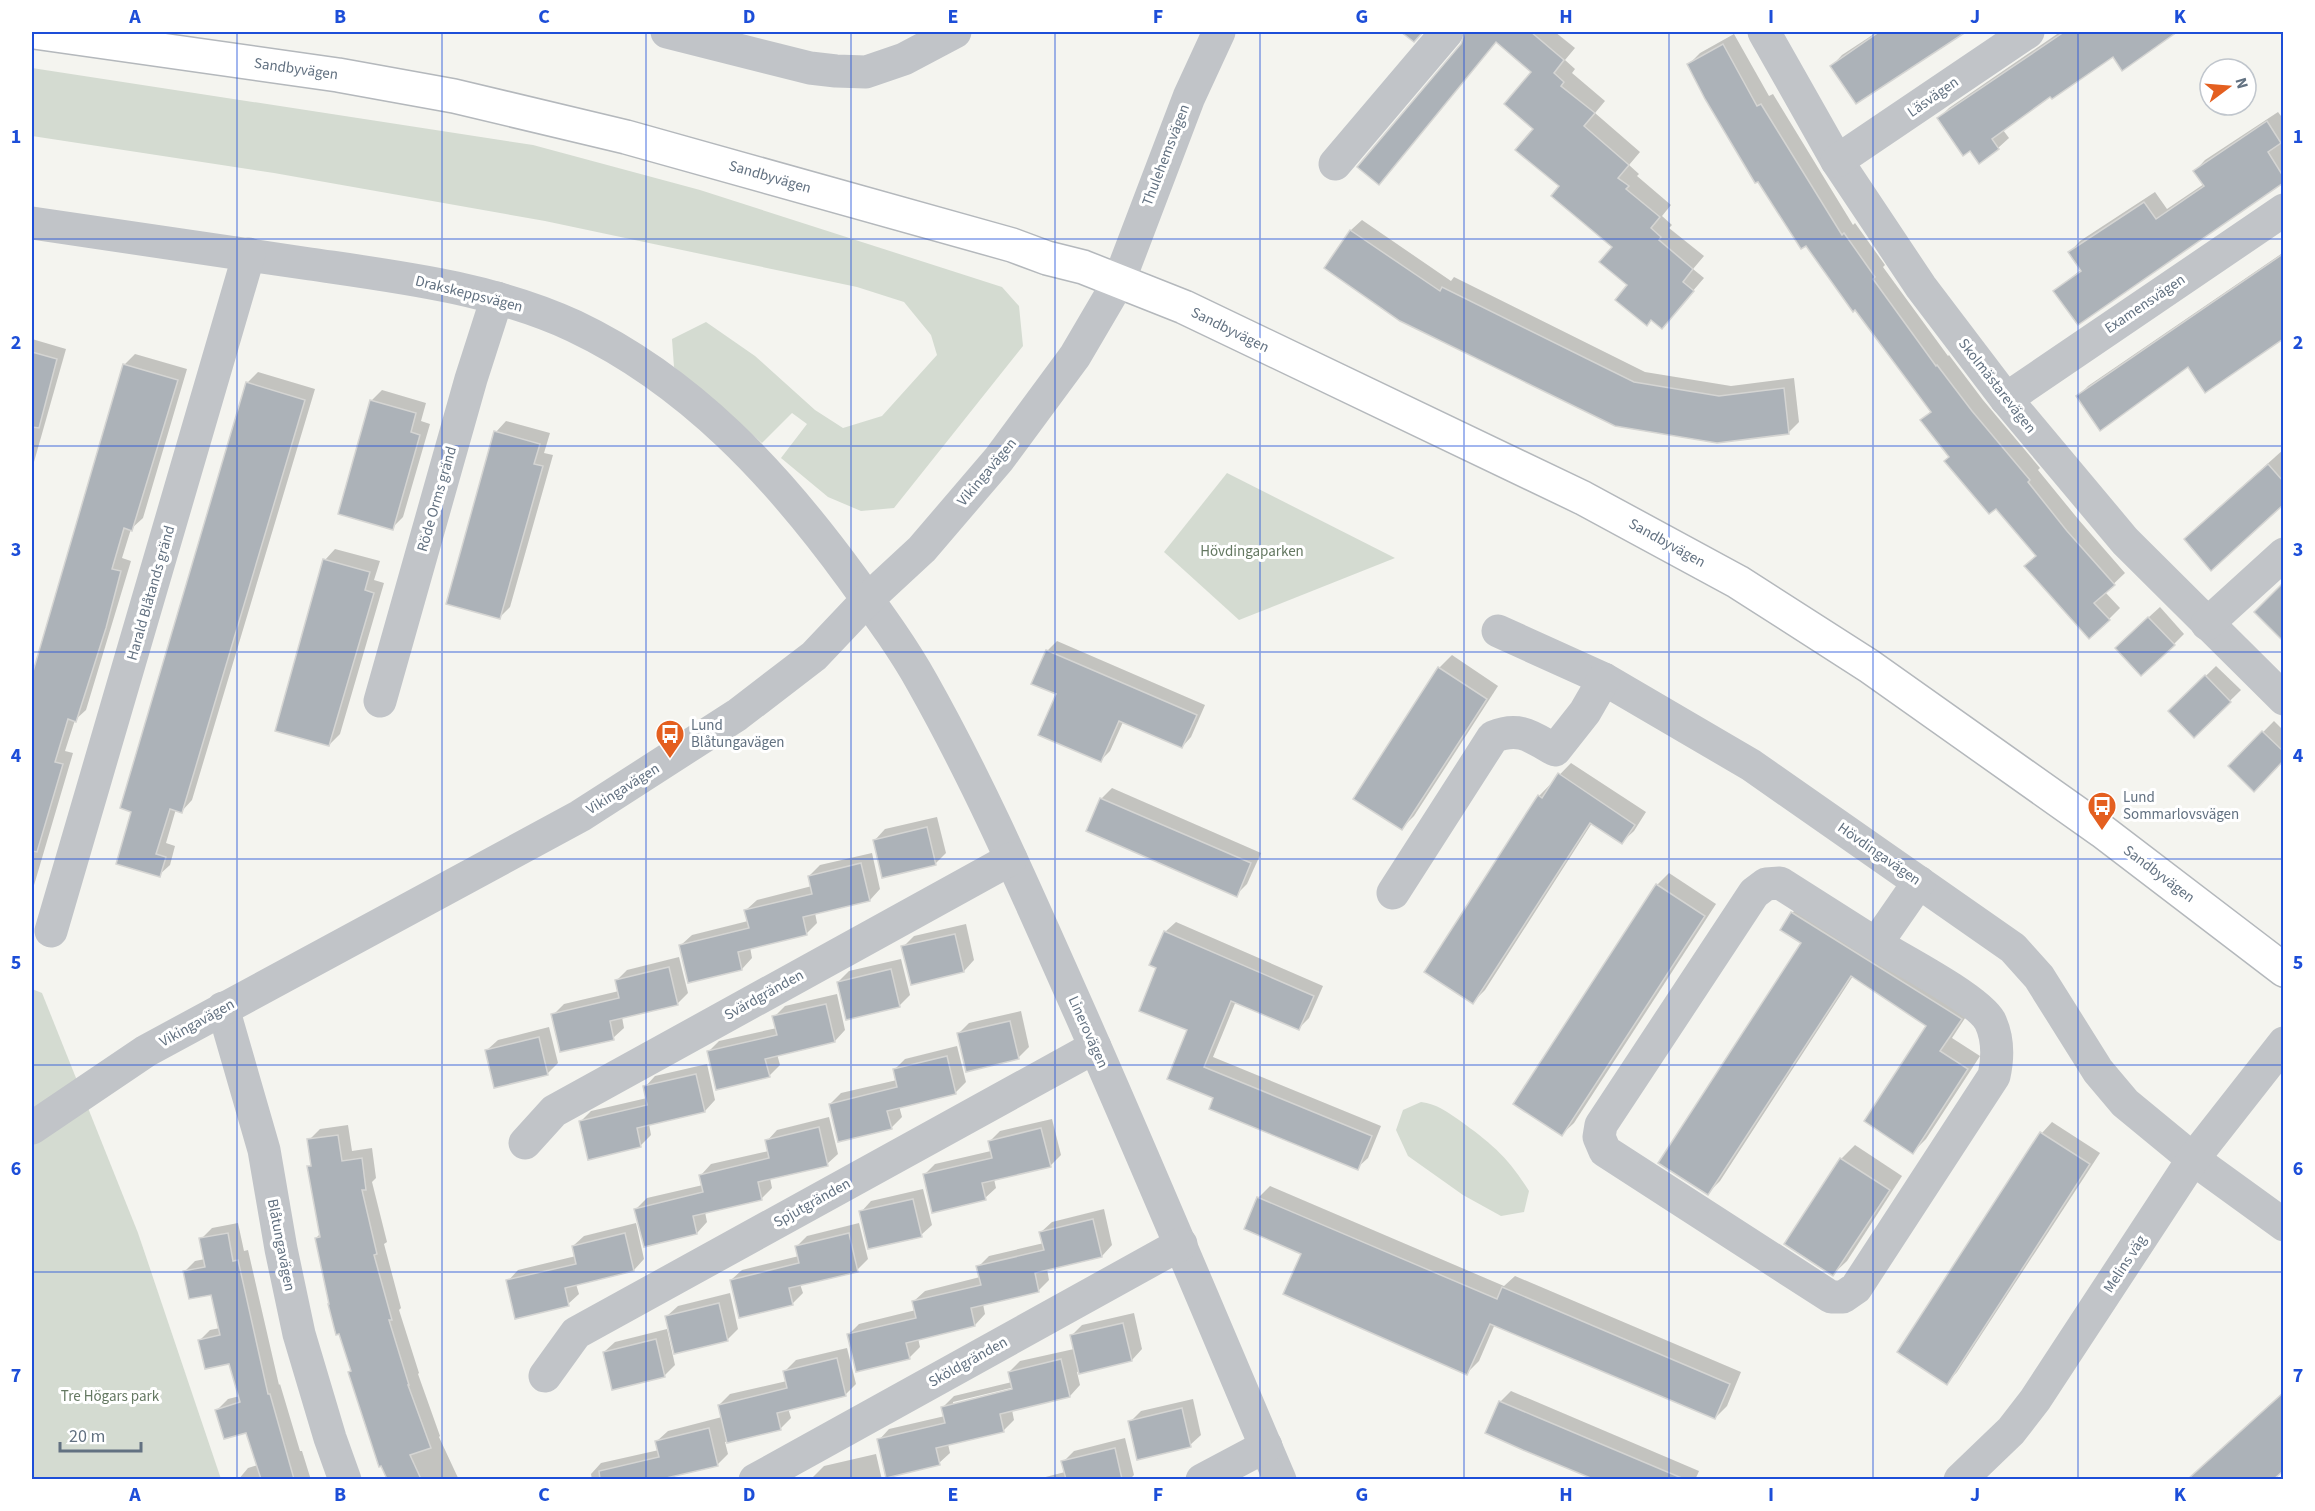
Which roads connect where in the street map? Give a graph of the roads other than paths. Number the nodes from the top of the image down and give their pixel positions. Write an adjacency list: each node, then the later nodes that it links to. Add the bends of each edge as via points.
1 (34, 32): 13 (main road, Sandbyvägen, via 338,75 454,96 626,137 1001,241)
2 (667, 32): 7 (street, via 810,68 856,72 904,59)
3 (1219, 32): 13 (street, Thulehemsvägen, via 1189,97)
4 (1447, 32): 9 (street)
5 (1764, 32): 8 (street, Skolmästarevägen)
6 (2028, 32): 8 (street, Läsvägen)
7 (949, 33)
8 (1837, 161): 15 (street, Skolmästarevägen, via 1921,287)
9 (1335, 164)
10 (2283, 210): 15 (street, Examensvägen)
11 (32, 223): 12 (street, Drakskeppsvägen)
12 (249, 255): 14 (street, Drakskeppsvägen, via 374,273); 26 (street, Harald Blåtands gränd)
13 (1119, 282): 17 (street, Vikingavägen, via 1075,356 999,459 922,549); 28 (main road, Sandbyvägen, via 1184,307 1583,498 1738,582 1869,666 2073,811)
14 (497, 298): 17 (street, Drakskeppsvägen, via 576,327 676,388 776,481); 22 (street, Röde Orms gränd)
15 (2006, 399): 18 (street, Skolmästarevägen, via 2125,541)
16 (2283, 554): 18 (street)
17 (868, 600): 23 (street, Linerovägen, via 920,677); 29 (street, Vikingavägen, via 814,656 778,685 580,816)
18 (2206, 624): 21 (street, Skolmästarevägen)
19 (1498, 631): 20 (street, Hövdingavägen)
20 (1604, 679): 24 (street, Hövdingavägen, via 1750,765); 25 (street, via 1585,712 1555,750 1522,732 1494,737)
21 (2283, 699)
22 (380, 701)
23 (1011, 859): 31 (street, Linerovägen); 33 (street, Svärdgränden, via 554,1110)
24 (1919, 882): 27 (street); 34 (street, Hövdingavägen, via 2013,948 2039,977 2098,1071 2125,1103)
25 (1393, 893)
26 (51, 931)
27 (1876, 944): 27 (street, via 1780,883 1766,884 1754,893 1601,1125 1599,1137 1605,1151 1831,1297 1843,1297 1856,1288 1994,1076 1997,1060 1989,1021 1977,1005)
28 (2283, 970)
29 (223, 1008): 32 (street, Vikingavägen, via 146,1050); 39 (street, Blåtungavägen, via 264,1150 299,1335)
30 (2283, 1043): 34 (street, Melins väg)
31 (1095, 1047): 36 (street, Linerovägen); 37 (street, Spjutgränden, via 576,1333)
32 (32, 1128)
33 (525, 1143)
34 (2193, 1159): 35 (street, Hövdingavägen); 43 (street, Melins väg, via 2035,1400 2011,1431)
35 (2283, 1226)
36 (1181, 1244): 38 (street, Linerovägen); 40 (street, Sköldgränden)
37 (545, 1376)
38 (1266, 1446): 41 (street); 42 (street, Linerovägen)
39 (345, 1479)
40 (755, 1479)
41 (1202, 1479)
42 (1280, 1479)
43 (1960, 1479)

